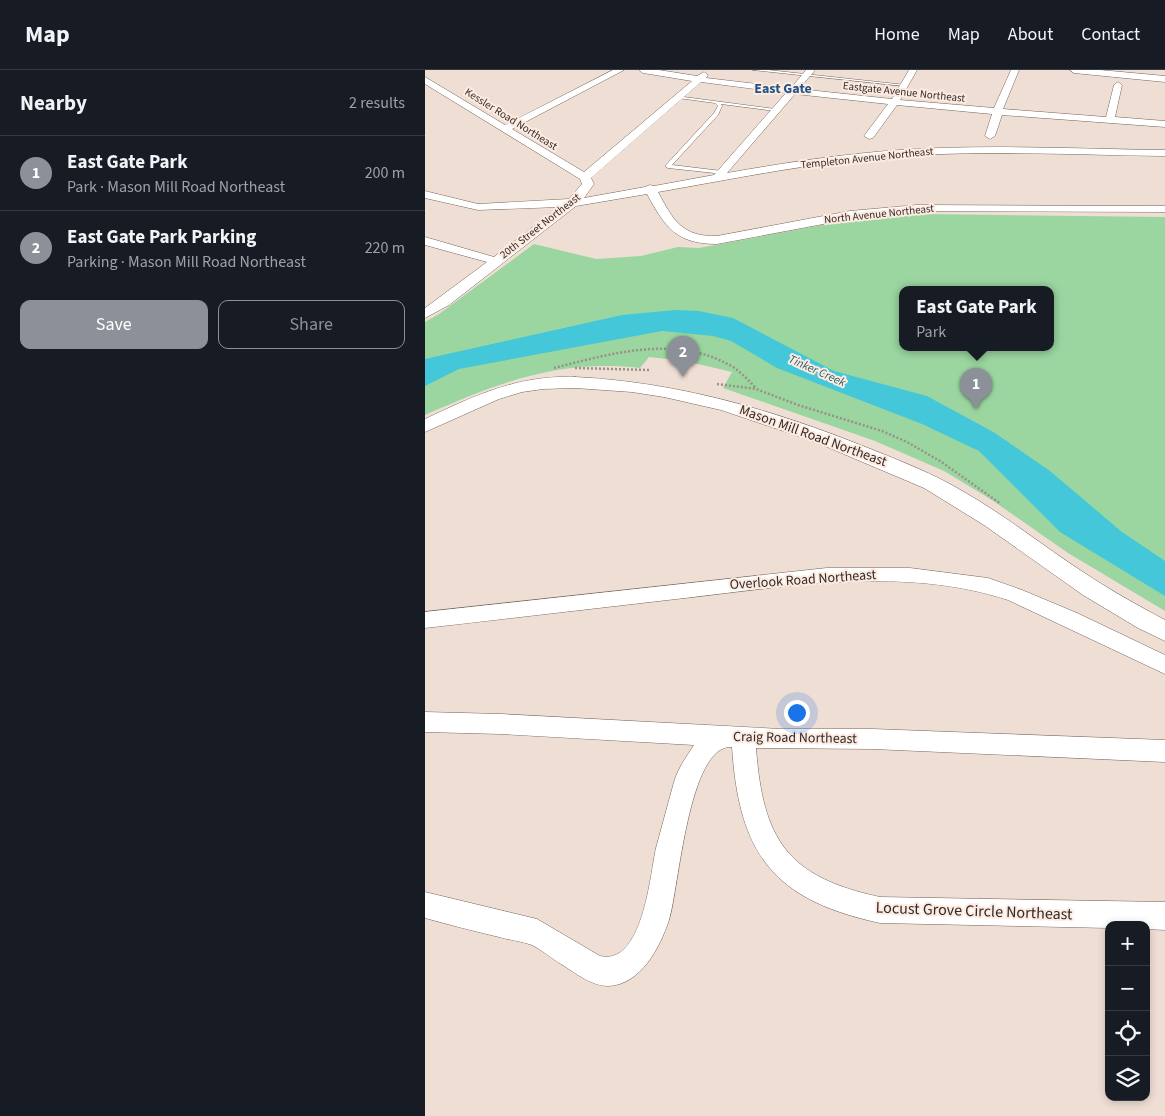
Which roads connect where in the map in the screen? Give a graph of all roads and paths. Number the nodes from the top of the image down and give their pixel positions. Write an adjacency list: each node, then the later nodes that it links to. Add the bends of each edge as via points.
1 (620, 70): 22 (street)
2 (643, 70): 11 (street, Eastgate Avenue Northeast)
3 (709, 70): 11 (street, 20th Street Northeast)
4 (755, 70): 8 (lane)
5 (913, 70): 12 (street)
6 (1015, 70): 19 (street)
7 (1075, 70): 9 (street)
8 (809, 72): 12 (lane); 14 (street)
9 (1165, 79)
10 (425, 80): 22 (street, Kessler Road Northeast)
11 (698, 80): 14 (street, Eastgate Avenue Northeast); 15 (street, 20th Street Northeast)
12 (904, 85): 17 (street)
13 (1118, 85): 20 (street)
14 (792, 92): 17 (street, Eastgate Avenue Northeast); 18 (street)
15 (678, 97): 16 (lane); 27 (street, 20th Street Northeast)
16 (715, 102): 18 (lane); 26 (lane, via 720,106 716,114 667,164 673,168)
17 (893, 102): 19 (street, Eastgate Avenue Northeast); 23 (street)
18 (775, 110): 26 (street)
19 (998, 112): 20 (street, Eastgate Avenue Northeast); 24 (street)
20 (1110, 120): 21 (street, Eastgate Avenue Northeast)
21 (1165, 124)
22 (505, 129): 27 (street, Kessler Road Northeast)
23 (869, 136)
24 (991, 136)
25 (1165, 153): 26 (street, Templeton Avenue Northeast, via 917,152)
26 (720, 175): 28 (street, Templeton Avenue Northeast)
27 (585, 177): 30 (street, 20th Street Northeast, via 588,184)
28 (650, 188): 30 (street, Templeton Avenue Northeast); 31 (street, North Avenue Northeast, via 673,228 686,237 700,240 717,240 850,215 917,208)
29 (425, 194): 30 (street, Templeton Avenue Northeast, via 478,207)
30 (571, 203): 33 (street, 20th Street Northeast)
31 (1165, 209)
32 (425, 241): 33 (street)
33 (496, 261): 34 (street, 20th Street Northeast)
34 (425, 314)
35 (554, 368): 36 (path, via 646,348 669,348 697,352 730,364)
36 (756, 388)
37 (425, 426): 39 (street, Mason Mill Road Northeast, via 487,398 534,384 615,385 705,399 828,439 936,485 1091,588)
38 (425, 620): 40 (street, Overlook Road Northeast, via 785,579 910,575 961,581 1015,595)
39 (1165, 631)
40 (1165, 665)
41 (425, 722): 42 (street, Craig Road Northeast)
42 (735, 736): 43 (street, Craig Road Northeast); 44 (street, via 714,741 704,750 687,779 656,919 642,947 621,969 608,972 595,969 537,933); 45 (street, Locust Grove Circle Northeast, via 757,826 770,849 783,866 825,895 852,905 880,910)
43 (1165, 751)
44 (425, 905)
45 (1165, 916)

